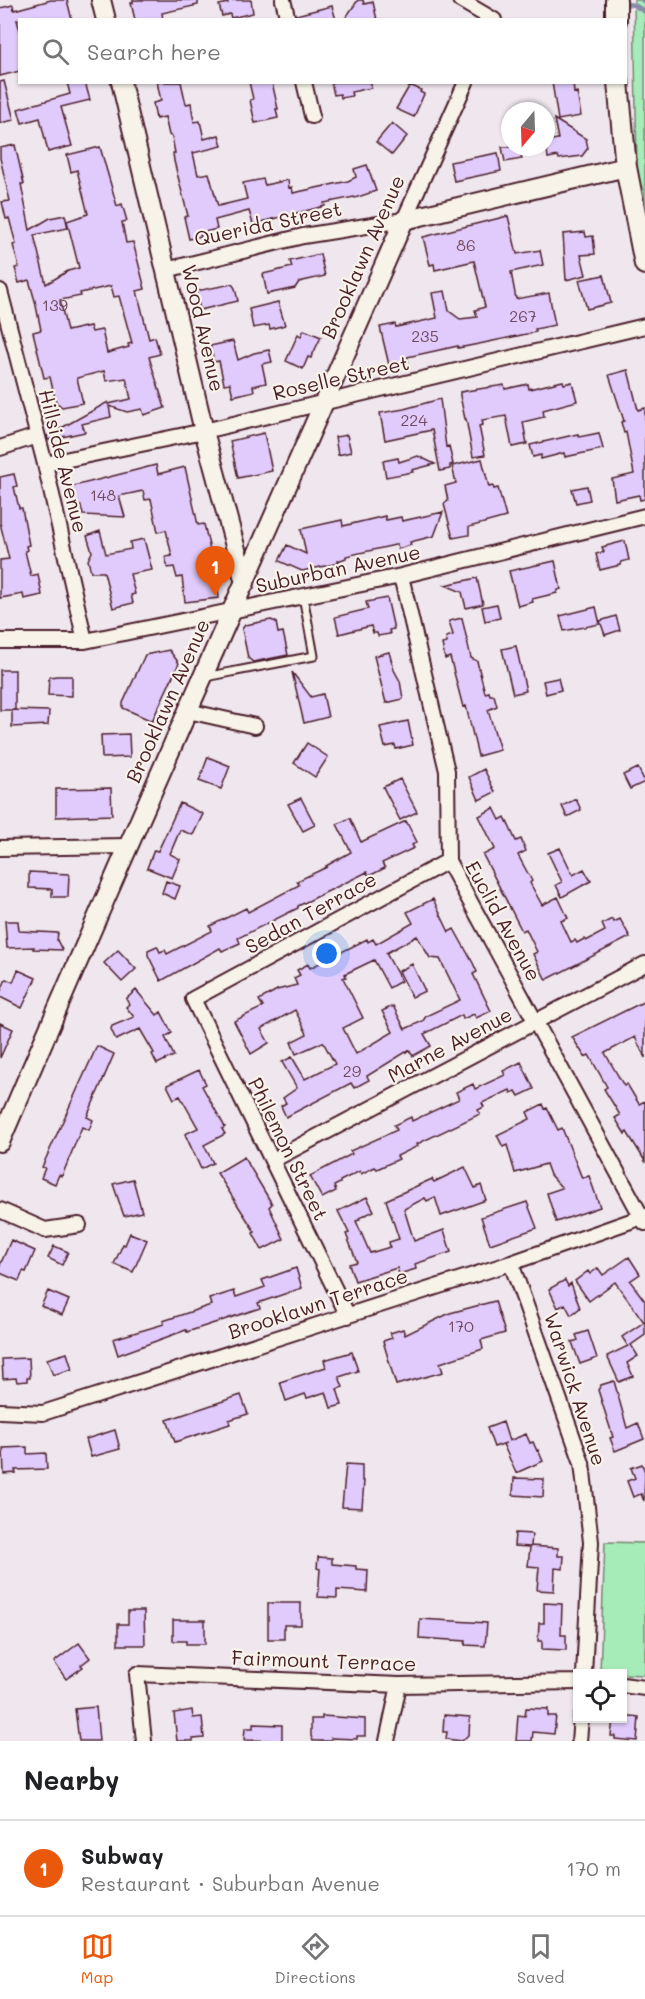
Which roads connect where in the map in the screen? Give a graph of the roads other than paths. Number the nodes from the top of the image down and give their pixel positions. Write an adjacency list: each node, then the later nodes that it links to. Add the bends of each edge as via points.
1 (101, 0): 4 (street)
2 (284, 0): 5 (street)
3 (460, 0): 6 (street)
4 (106, 18)
5 (288, 18)
6 (492, 18)
7 (121, 84): 15 (street, Wood Avenue)
8 (304, 84): 11 (street)
9 (465, 84): 13 (street, Brooklawn Avenue)
10 (618, 84): 12 (main road)
11 (312, 116)
12 (626, 168): 13 (street, Querida Street); 14 (main road)
13 (404, 220): 15 (street, Querida Street, via 303,236); 18 (street, Brooklawn Avenue)
14 (645, 264)
15 (166, 270): 19 (street, Wood Avenue)
16 (0, 291): 20 (street, Hillside Avenue)
17 (645, 326): 18 (street, Roselle Street)
18 (324, 402): 19 (street, Roselle Street); 25 (street, Brooklawn Avenue)
19 (204, 431): 22 (street, Roselle Street); 25 (street, Wood Avenue)
20 (37, 436): 21 (street); 22 (street, Hillside Avenue)
21 (0, 448)
22 (45, 464): 29 (street, Hillside Avenue)
23 (645, 516): 24 (street, Suburban Avenue)
24 (401, 576): 26 (street, Suburban Avenue); 35 (street, Euclid Avenue, via 447,771)
25 (245, 584): 27 (street, Brooklawn Avenue)
26 (303, 596): 27 (street, Suburban Avenue); 30 (lane, via 314,656)
27 (233, 611): 29 (street, Suburban Avenue); 30 (street, Brooklawn Avenue)
28 (0, 641): 29 (street, Suburban Avenue)
29 (85, 641)
30 (203, 677): 31 (street, Brooklawn Avenue)
31 (188, 711): 32 (street); 33 (street, Brooklawn Avenue)
32 (255, 726)
33 (127, 846): 34 (street); 39 (street, Brooklawn Avenue)
34 (0, 848)
35 (447, 861): 37 (street, Sedan Terrace); 38 (street, Euclid Avenue)
36 (645, 964): 38 (street, Marne Avenue)
37 (193, 999): 40 (street, Philemon Street)
38 (536, 1022): 40 (street, Marne Avenue); 42 (street, Euclid Avenue)
39 (0, 1142)
40 (273, 1160): 45 (street, Philemon Street)
41 (0, 1210): 43 (street, via 45,1230)
42 (644, 1219): 44 (street, Brooklawn Terrace)
43 (79, 1225)
44 (511, 1263): 45 (street, Brooklawn Terrace); 47 (street, Warwick Avenue, via 582,1463 591,1542)
45 (348, 1316): 46 (street, Brooklawn Terrace, via 43,1413)
46 (0, 1411)
47 (584, 1669)
48 (573, 1682): 49 (street, Fairmount Terrace)
49 (399, 1685): 53 (street, Fairmount Terrace, via 137,1674); 54 (street)
50 (627, 1686): 51 (street)
51 (645, 1688)
52 (581, 1723): 55 (street)
53 (144, 1741)
54 (387, 1741)
55 (579, 1741)

